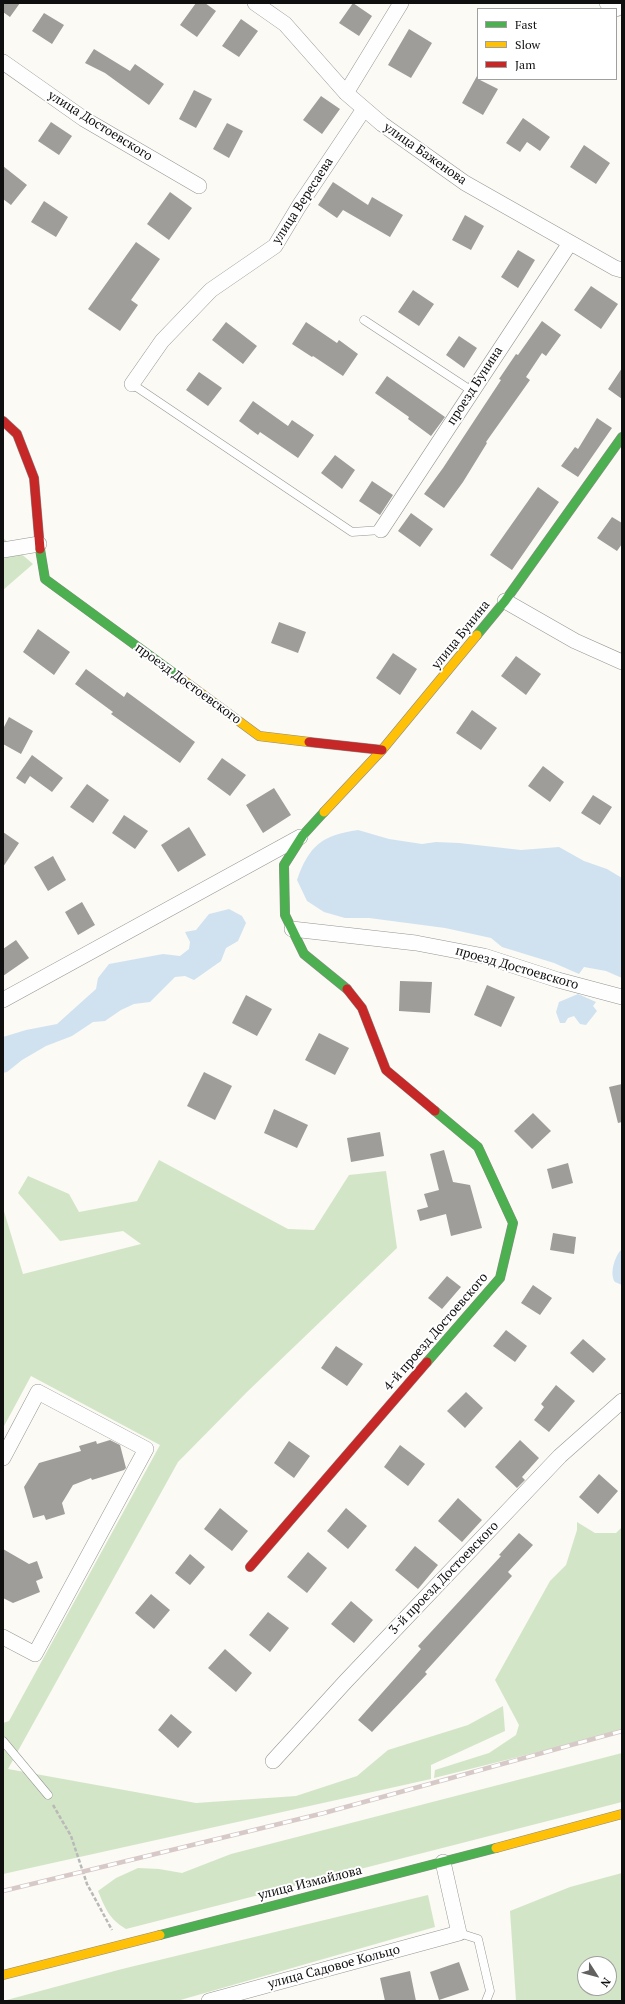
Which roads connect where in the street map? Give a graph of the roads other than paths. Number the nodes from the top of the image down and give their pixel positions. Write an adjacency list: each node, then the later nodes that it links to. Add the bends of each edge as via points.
1 (255, 3): 4 (street, улица Баженова, via 285,24)
2 (401, 3): 4 (street)
3 (3, 62): 6 (street, улица Достоевского, via 84,119)
4 (346, 93): 5 (street, улица Баженова)
5 (364, 109): 7 (street, улица Баженова, via 465,183); 10 (street, улица Вересаева, via 275,246 211,290 162,341)
6 (199, 186)
7 (570, 242): 8 (street, улица Баженова); 11 (street, проезд Бунина)
8 (622, 270)
9 (364, 320): 11 (lane)
10 (132, 384): 14 (lane, via 352,532)
11 (472, 391): 14 (street, проезд Бунина)
12 (3, 421): 15 (street, проезд Достоевского, via 17,434 34,478)
13 (622, 437): 17 (street, улица Бунина)
14 (381, 530)
15 (39, 544): 16 (street); 19 (street, проезд Достоевского, via 46,579 259,736)
16 (3, 550)
17 (505, 601): 18 (street, via 575,641); 19 (street, улица Бунина)
18 (622, 662)
19 (382, 750): 20 (street, улица Бунина)
20 (303, 835): 21 (street, 4-й проезд Достоевского, via 284,865 285,915); 23 (street)
21 (292, 929): 22 (street, проезд Достоевского, via 416,943 484,956); 26 (street, 4-й проезд Достоевского, via 304,954 343,984 362,1008 386,1070 478,1147 513,1223 500,1278)
22 (622, 997)
23 (3, 1000)
24 (622, 1401): 29 (street, 3-й проезд Достоевского, via 560,1456 346,1680)
25 (3, 1458): 27 (street, via 38,1392 146,1449 35,1654)
26 (250, 1568)
27 (3, 1637)
28 (3, 1741): 30 (lane)
29 (273, 1761)
30 (48, 1795)
31 (622, 1814): 32 (street, улица Измайлова)
32 (443, 1862): 33 (street); 34 (street, улица Измайлова)
33 (459, 1933): 35 (street, улица Садовое Кольцо); 36 (lane, via 478,1939 490,1991)
34 (3, 1975)
35 (209, 2001)
36 (486, 2001)

